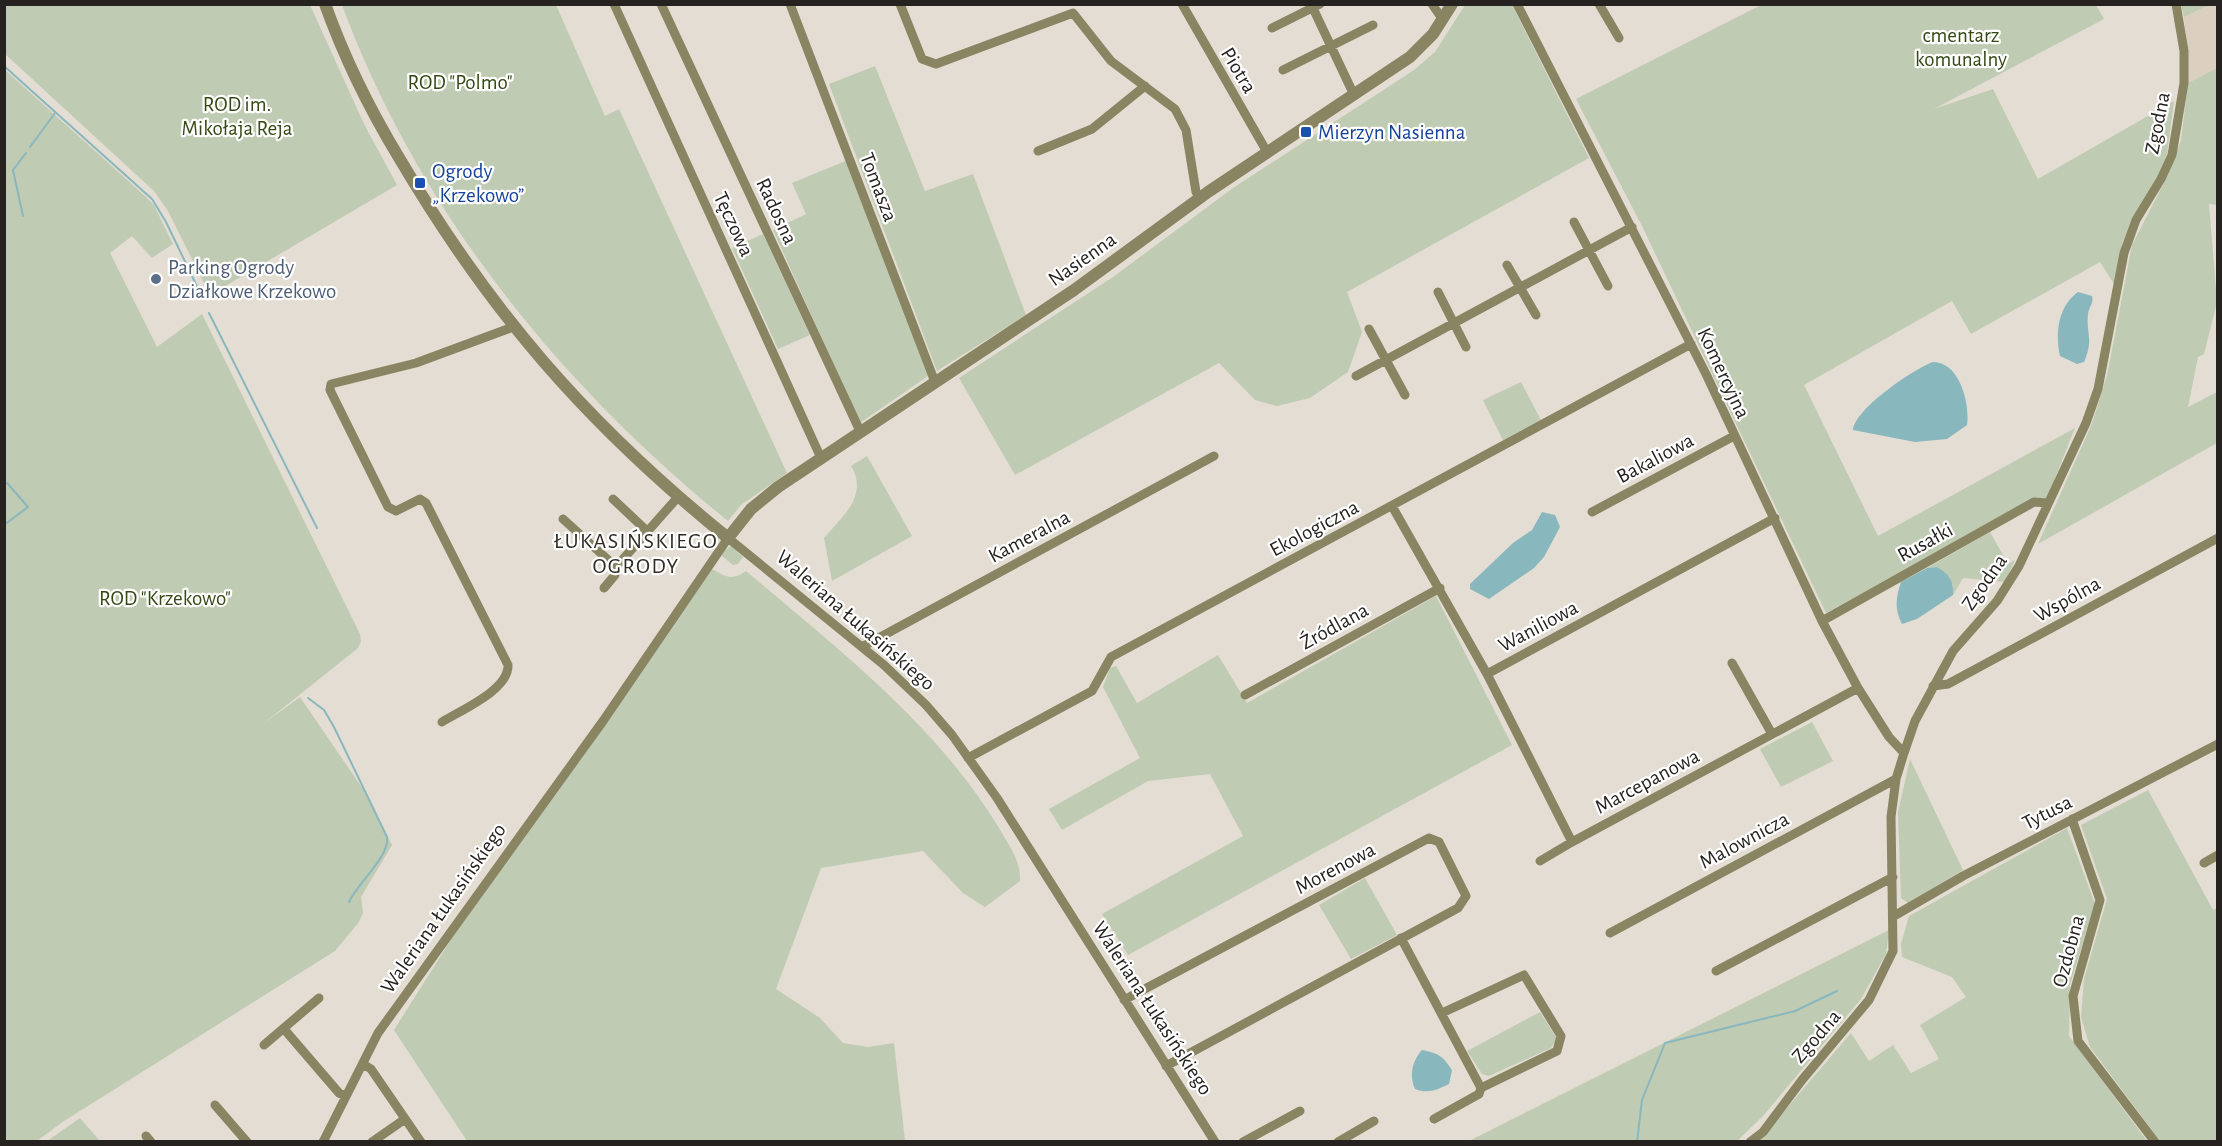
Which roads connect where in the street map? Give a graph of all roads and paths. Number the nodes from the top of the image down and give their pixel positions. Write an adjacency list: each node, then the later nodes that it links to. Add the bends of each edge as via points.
1 (325, 4): 35 (street, Waleriana Łukasińskiego, via 360,85 416,187 466,265)
2 (614, 4): 46 (street, Tęczowa)
3 (661, 4): 43 (street, Radosna)
4 (790, 4): 41 (street, Tomasza)
5 (900, 4): 14 (street, via 922,59 936,64)
6 (1066, 4): 14 (street)
7 (1182, 4): 24 (street, Piotra)
8 (1432, 4): 15 (street)
9 (1452, 4): 15 (street, Nasienna)
10 (1517, 4): 27 (street, Komercyjna)
11 (1599, 4): 18 (street)
12 (2176, 4): 49 (street, Zgodna, via 2184,51 2184,84 2172,155 2136,220 2124,253 2098,389)
13 (1315, 6): 17 (street); 19 (street)
14 (1073, 13): 21 (street, via 1105,54)
15 (1443, 20): 22 (street, Nasienna, via 1413,55)
16 (1373, 25): 19 (street)
17 (1272, 28)
18 (1619, 38)
19 (1331, 46): 20 (street); 22 (street)
20 (1283, 70)
21 (1145, 86): 23 (street, via 1092,129); 25 (street, via 1175,109 1183,121)
22 (1354, 95): 24 (street, Nasienna)
23 (1038, 151)
24 (1267, 152): 25 (street, Nasienna)
25 (1200, 197): 41 (street, Nasienna, via 1087,281)
26 (1574, 222): 28 (street)
27 (1632, 227): 28 (street); 37 (street, Komercyjna)
28 (1589, 250): 30 (street); 31 (street)
29 (1507, 265): 31 (street)
30 (1608, 286)
31 (1520, 287): 33 (street); 34 (street)
32 (1438, 292): 34 (street)
33 (1536, 315)
34 (1453, 323): 38 (street); 39 (street)
35 (513, 327): 47 (street, Waleriana Łukasińskiego, via 607,432); 67 (street, via 416,363 331,384 330,390 388,507 396,511 420,499 426,503 508,666 500,687)
36 (1369, 329): 39 (street)
37 (1691, 344): 44 (street, Komercyjna); 50 (street, Ekologiczna)
38 (1466, 347)
39 (1386, 360): 40 (street); 42 (street)
40 (1356, 375)
41 (935, 382): 43 (street, Nasienna)
42 (1405, 395)
43 (860, 431): 46 (street, Nasienna)
44 (1734, 436): 51 (street, Bakaliowa); 52 (street, Komercyjna)
45 (1214, 456): 61 (street, Kameralna)
46 (821, 458): 56 (street, Nasienna, via 757,503)
47 (678, 497): 54 (street); 56 (street, Waleriana Łukasińskiego)
48 (613, 499): 54 (street)
49 (2048, 503): 60 (street, Rusałki, via 2034,502); 64 (street, Zgodna, via 2007,587 1953,651)
50 (1392, 506): 59 (street, Waniliowa); 71 (street, Ekologiczna, via 1111,657 1092,691)
51 (1592, 512)
52 (1775, 518): 60 (street, Komercyjna); 63 (street, Waniliowa)
53 (563, 519): 57 (street)
54 (647, 531): 57 (street)
55 (2217, 537): 64 (street, Wspólna, via 1948,684)
56 (728, 538): 61 (street, Waleriana Łukasińskiego); 88 (street, Waleriana Łukasińskiego, via 603,721 384,1024)
57 (616, 567): 58 (street, via 615,575)
58 (604, 588)
59 (1440, 588): 63 (street, Waniliowa); 66 (street, Źródlana)
60 (1822, 621): 65 (street, Komercyjna)
61 (862, 646): 71 (street, Waleriana Łukasińskiego, via 926,705)
62 (1732, 663): 68 (street)
63 (1487, 674): 74 (street)
64 (1933, 686): 70 (street, Zgodna)
65 (1858, 688): 68 (street, Marcepanowa); 70 (street, Komercyjna, via 1889,737)
66 (1245, 695)
67 (442, 722)
68 (1772, 734): 74 (street, Marcepanowa)
69 (2217, 744): 73 (street, Tytusa)
70 (1904, 753): 72 (street, Zgodna)
71 (968, 758): 84 (street, Waleriana Łukasińskiego)
72 (1896, 779): 78 (street, Zgodna, via 1891,825); 80 (street, Malownicza)
73 (2072, 819): 79 (street, Tytusa); 105 (street, Ozdobna, via 2100,900 2073,996 2078,1041)
74 (1572, 842): 76 (street, Marcepanowa)
75 (2217, 855): 77 (street)
76 (1540, 861)
77 (2204, 863)
78 (1893, 877): 79 (street, Zgodna); 82 (street)
79 (1894, 916): 104 (street, Zgodna, via 1893,951 1869,1000)
80 (1610, 933)
81 (1401, 938): 84 (street, Morenowa, via 1464,903 1466,896 1434,839 1429,838); 85 (street); 89 (street, Morenowa)
82 (1716, 971)
83 (319, 998): 86 (street)
84 (1124, 1000): 89 (street, Waleriana Łukasińskiego)
85 (1442, 1013): 90 (street); 90 (street, via 1524,975 1561,1036 1557,1051)
86 (284, 1029): 87 (street); 91 (street, via 339,1093)
87 (264, 1046)
88 (363, 1064): 91 (street, Waleriana Łukasińskiego); 94 (street, via 371,1069)
89 (1166, 1066): 101 (street, Waleriana Łukasińskiego)
90 (1481, 1088): 95 (street, via 1479,1094)
91 (346, 1096): 98 (street, Waleriana Łukasińskiego)
92 (215, 1105): 97 (street)
93 (1300, 1111): 102 (street)
94 (405, 1119): 99 (street); 100 (street)
95 (1434, 1119)
96 (1374, 1121): 103 (street)
97 (247, 1142)
98 (323, 1142)
99 (372, 1142)
100 (421, 1142)
101 (1215, 1142)
102 (1243, 1142)
103 (1338, 1142)
104 (1750, 1142)
105 (2155, 1142)

